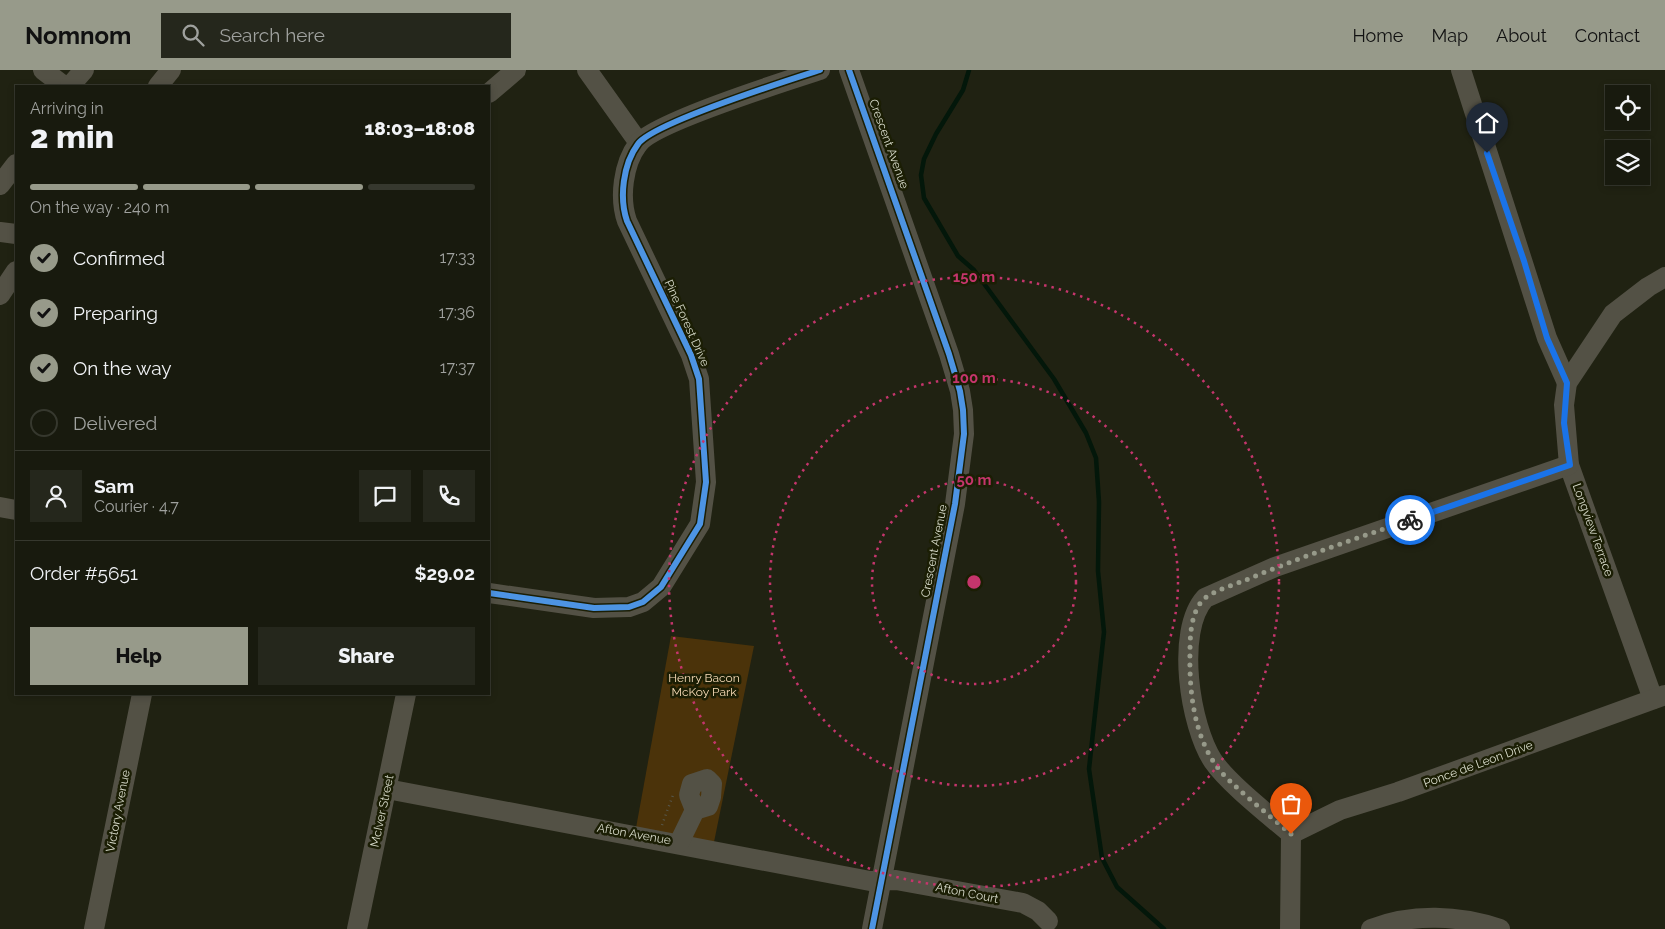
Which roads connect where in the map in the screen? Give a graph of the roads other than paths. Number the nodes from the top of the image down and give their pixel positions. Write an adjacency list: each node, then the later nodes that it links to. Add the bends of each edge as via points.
1 (43, 70): 9 (street)
2 (84, 70): 10 (street)
3 (171, 70): 11 (street)
4 (516, 70): 12 (street)
5 (587, 70): 13 (street)
6 (820, 70): 13 (street, via 675,122)
7 (849, 70): 33 (street, Crescent Avenue, via 949,354 963,410 963,442 955,504)
8 (1461, 70): 21 (street, via 1547,338)
9 (63, 85)
10 (71, 85)
11 (159, 85)
12 (490, 92)
13 (639, 143): 25 (street, Pine Forest Drive, via 626,174 624,213 691,355 699,379 706,482 700,524 661,588 643,602 629,607 594,608)
14 (15, 165): 15 (street)
15 (0, 185)
16 (0, 232): 17 (street)
17 (15, 234)
18 (15, 273): 20 (street)
19 (1665, 277): 21 (street, Longview Terrace, via 1648,286 1613,314)
20 (0, 295)
21 (1567, 383): 22 (street, Longview Terrace, via 1564,423)
22 (1570, 465): 28 (street, Longview Terrace); 31 (street, via 1275,567 1205,598 1198,606 1190,641 1190,668 1193,707 1204,744 1222,773)
23 (0, 507): 24 (street)
24 (15, 510)
25 (490, 593)
26 (142, 695): 35 (street, Victory Avenue)
27 (406, 695): 29 (street, McIver Street)
28 (1659, 697): 31 (street, Ponce de Leon Drive, via 1340,810)
29 (387, 789): 32 (street, Afton Avenue); 36 (street, McIver Street)
30 (695, 810): 32 (street)
31 (1291, 834): 38 (street)
32 (679, 843): 33 (street, Afton Avenue)
33 (880, 881): 34 (street, Afton Court, via 896,880 1023,903); 37 (street, Crescent Avenue)
34 (1048, 921)
35 (94, 929)
36 (357, 929)
37 (872, 929)
38 (1290, 929)
39 (1371, 929): 40 (street, via 1410,918 1463,920)
40 (1500, 929)

